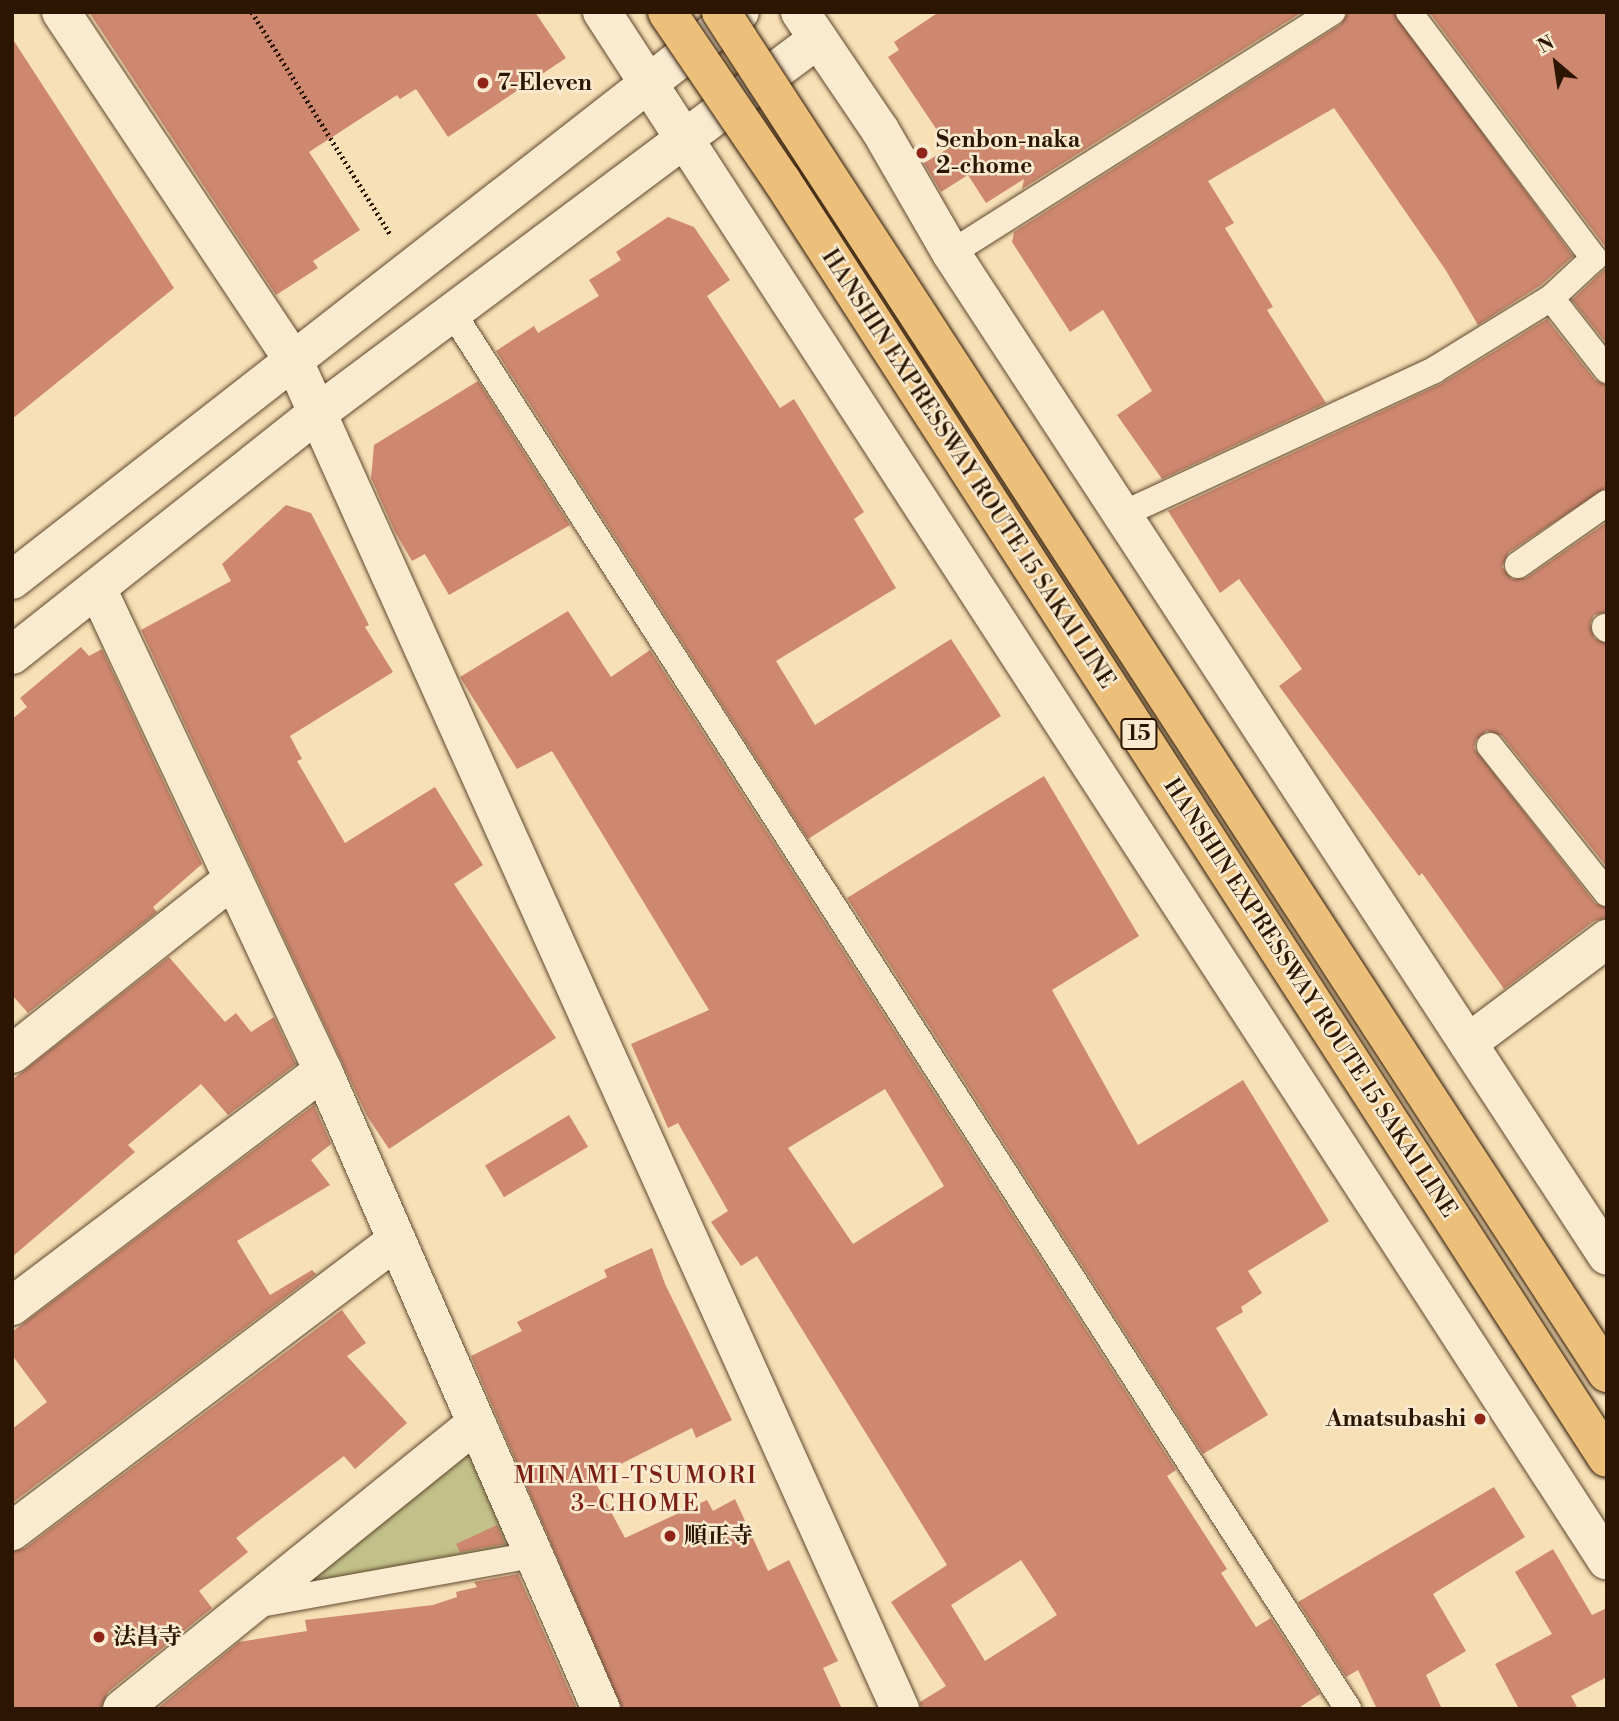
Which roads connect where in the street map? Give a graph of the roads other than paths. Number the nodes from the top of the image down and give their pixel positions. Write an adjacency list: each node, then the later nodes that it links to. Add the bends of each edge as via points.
1 (61, 12): 14 (street)
2 (602, 12): 9 (street)
3 (667, 12): 36 (highway, HANSHIN EXPRESSWAY ROUTE 15 SAKAI LINE / 15, bridge, via 782,181)
4 (721, 12): 34 (highway, HANSHIN EXPRESSWAY ROUTE 15 SAKAI LINE / 15, bridge)
5 (740, 12): 9 (street)
6 (1332, 12): 11 (lane)
7 (1409, 12): 12 (lane, via 1594,258)
8 (809, 26): 10 (street); 11 (street, via 880,130)
9 (648, 84): 10 (street); 14 (street)
10 (684, 138): 13 (street); 39 (street)
11 (951, 253): 18 (street)
12 (1551, 298): 15 (lane); 18 (lane, via 1434,370)
13 (452, 312): 16 (street); 44 (lane)
14 (294, 360): 16 (street); 20 (street)
15 (1607, 370)
16 (319, 412): 21 (street); 43 (street)
17 (1607, 503): 19 (lane)
18 (1123, 514): 27 (street)
19 (1518, 565)
20 (12, 580)
21 (97, 588): 22 (street); 24 (street)
22 (12, 655)
23 (1490, 746): 25 (lane)
24 (233, 878): 28 (street); 29 (street)
25 (1607, 893)
26 (1607, 939): 27 (street)
27 (1468, 1043): 30 (street)
28 (12, 1054)
29 (323, 1071): 31 (street); 33 (street)
30 (1595, 1215): 32 (street)
31 (396, 1241): 35 (street); 37 (street)
32 (1607, 1256)
33 (12, 1306)
34 (1607, 1373)
35 (475, 1424): 38 (street); 40 (street)
36 (1607, 1458)
37 (12, 1531)
38 (533, 1555): 40 (lane); 42 (street)
39 (1607, 1561)
40 (249, 1606): 41 (street)
41 (122, 1709)
42 (601, 1709)
43 (900, 1709)
44 (1348, 1709)

